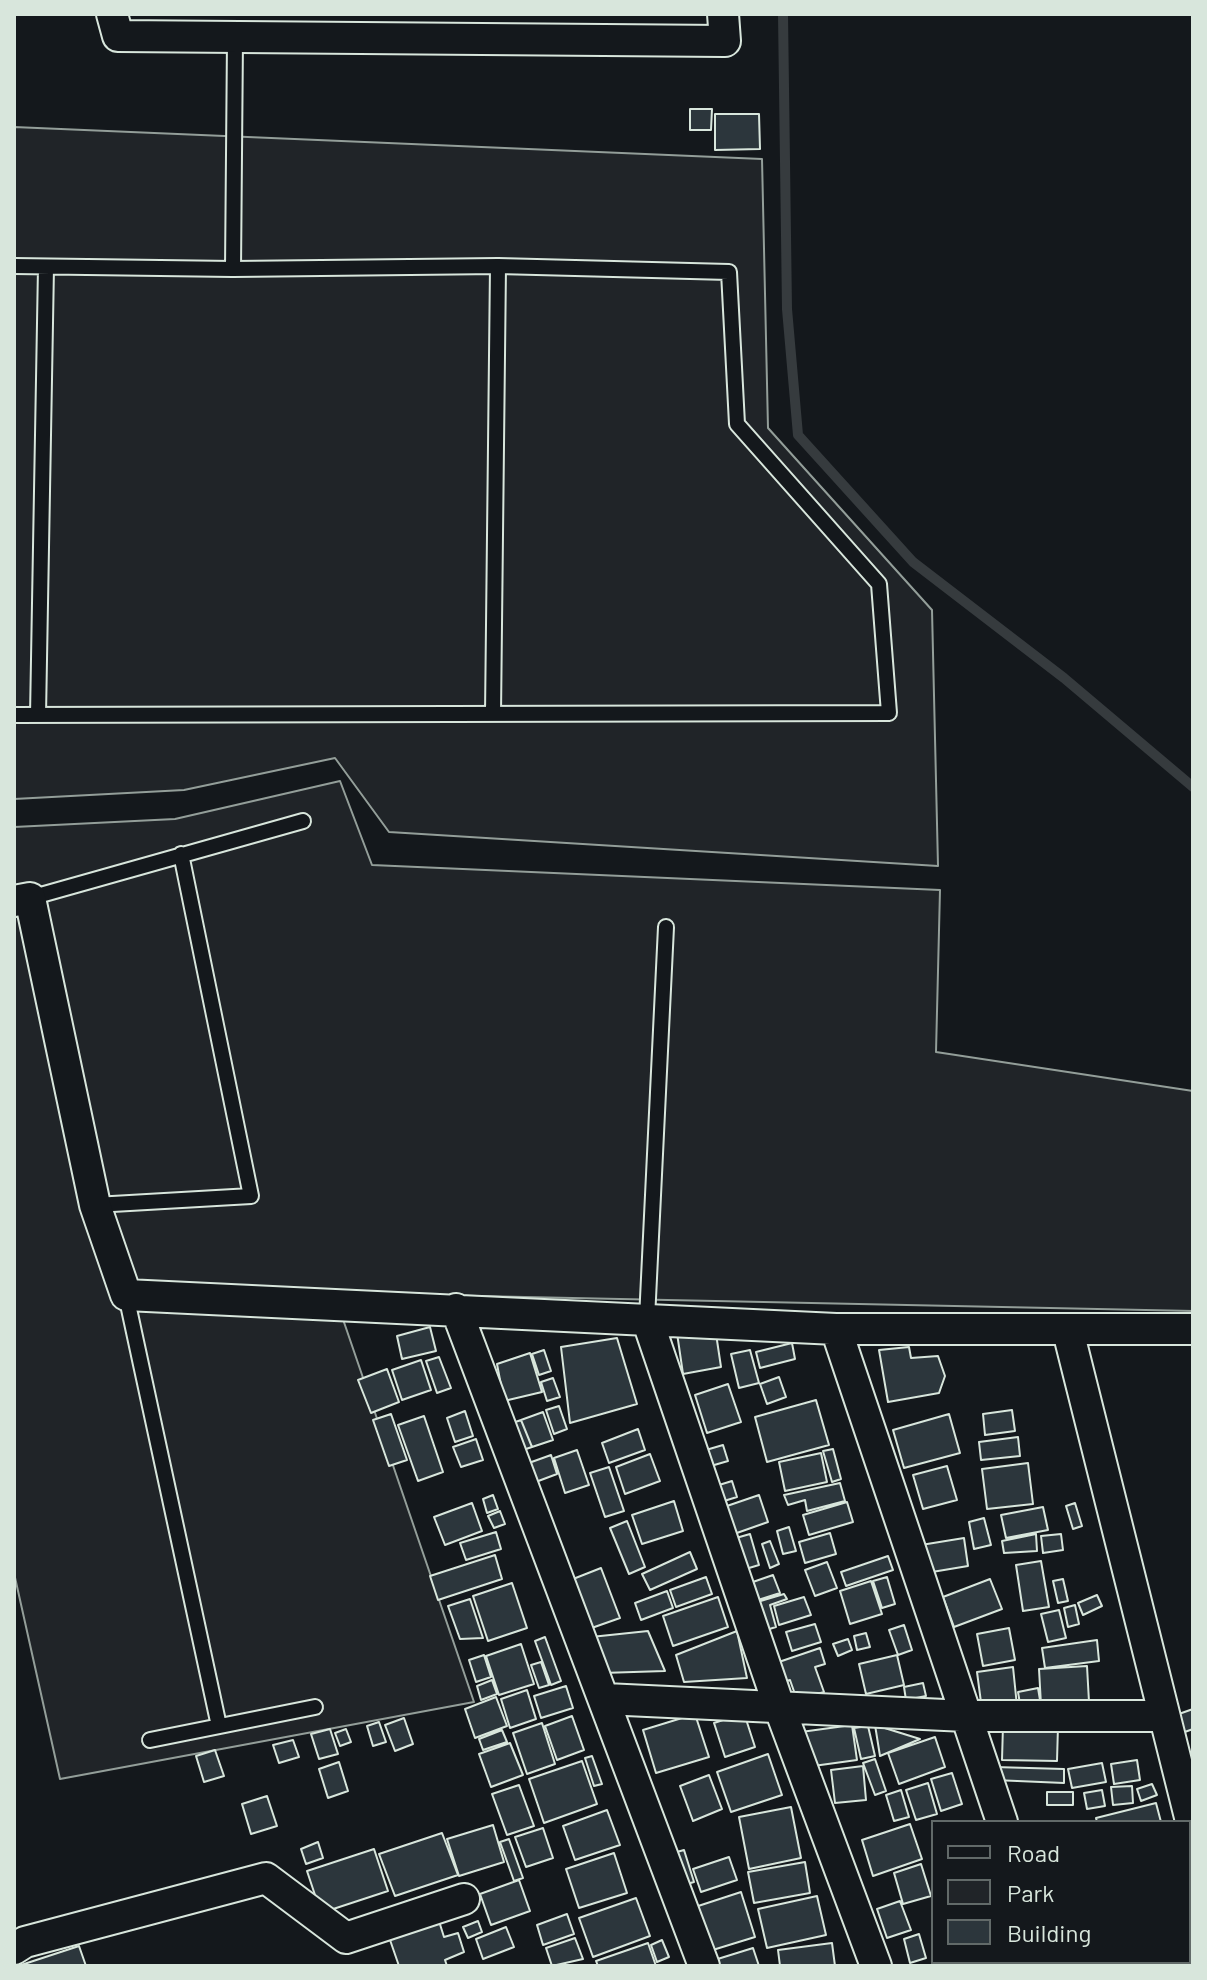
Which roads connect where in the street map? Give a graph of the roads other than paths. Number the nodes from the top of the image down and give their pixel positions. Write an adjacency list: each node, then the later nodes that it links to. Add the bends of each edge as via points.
1 (115, 25): 3 (street)
2 (724, 28): 3 (street)
3 (235, 39): 7 (lane)
4 (14, 266): 6 (lane)
5 (498, 266): 7 (lane); 8 (lane); 8 (lane, via 729,272 737,424 879,584 889,713)
6 (46, 267): 7 (lane); 10 (lane)
7 (233, 269)
8 (493, 714): 10 (lane)
9 (14, 715): 10 (lane)
10 (38, 715)
11 (303, 821): 12 (lane)
12 (181, 854): 13 (lane); 15 (lane, via 251,1196)
13 (22, 899): 15 (street)
14 (666, 927): 18 (lane)
15 (95, 1205): 16 (street)
16 (126, 1295): 17 (street); 27 (lane)
17 (456, 1309): 18 (street); 22 (street)
18 (647, 1319): 19 (street); 24 (street)
19 (836, 1329): 21 (street); 25 (street)
20 (1193, 1329): 21 (street)
21 (1068, 1331): 26 (street)
22 (605, 1699): 24 (street); 33 (street)
23 (315, 1707): 27 (lane)
24 (780, 1709): 25 (street); 34 (street)
25 (966, 1716): 26 (street); 29 (street)
26 (1162, 1716): 30 (street)
27 (219, 1726): 28 (lane)
28 (150, 1740)
29 (1001, 1820)
30 (1191, 1820)
31 (464, 1899): 32 (street, via 346,1938 266,1878)
32 (14, 1949)
33 (704, 1966)
34 (876, 1966)

